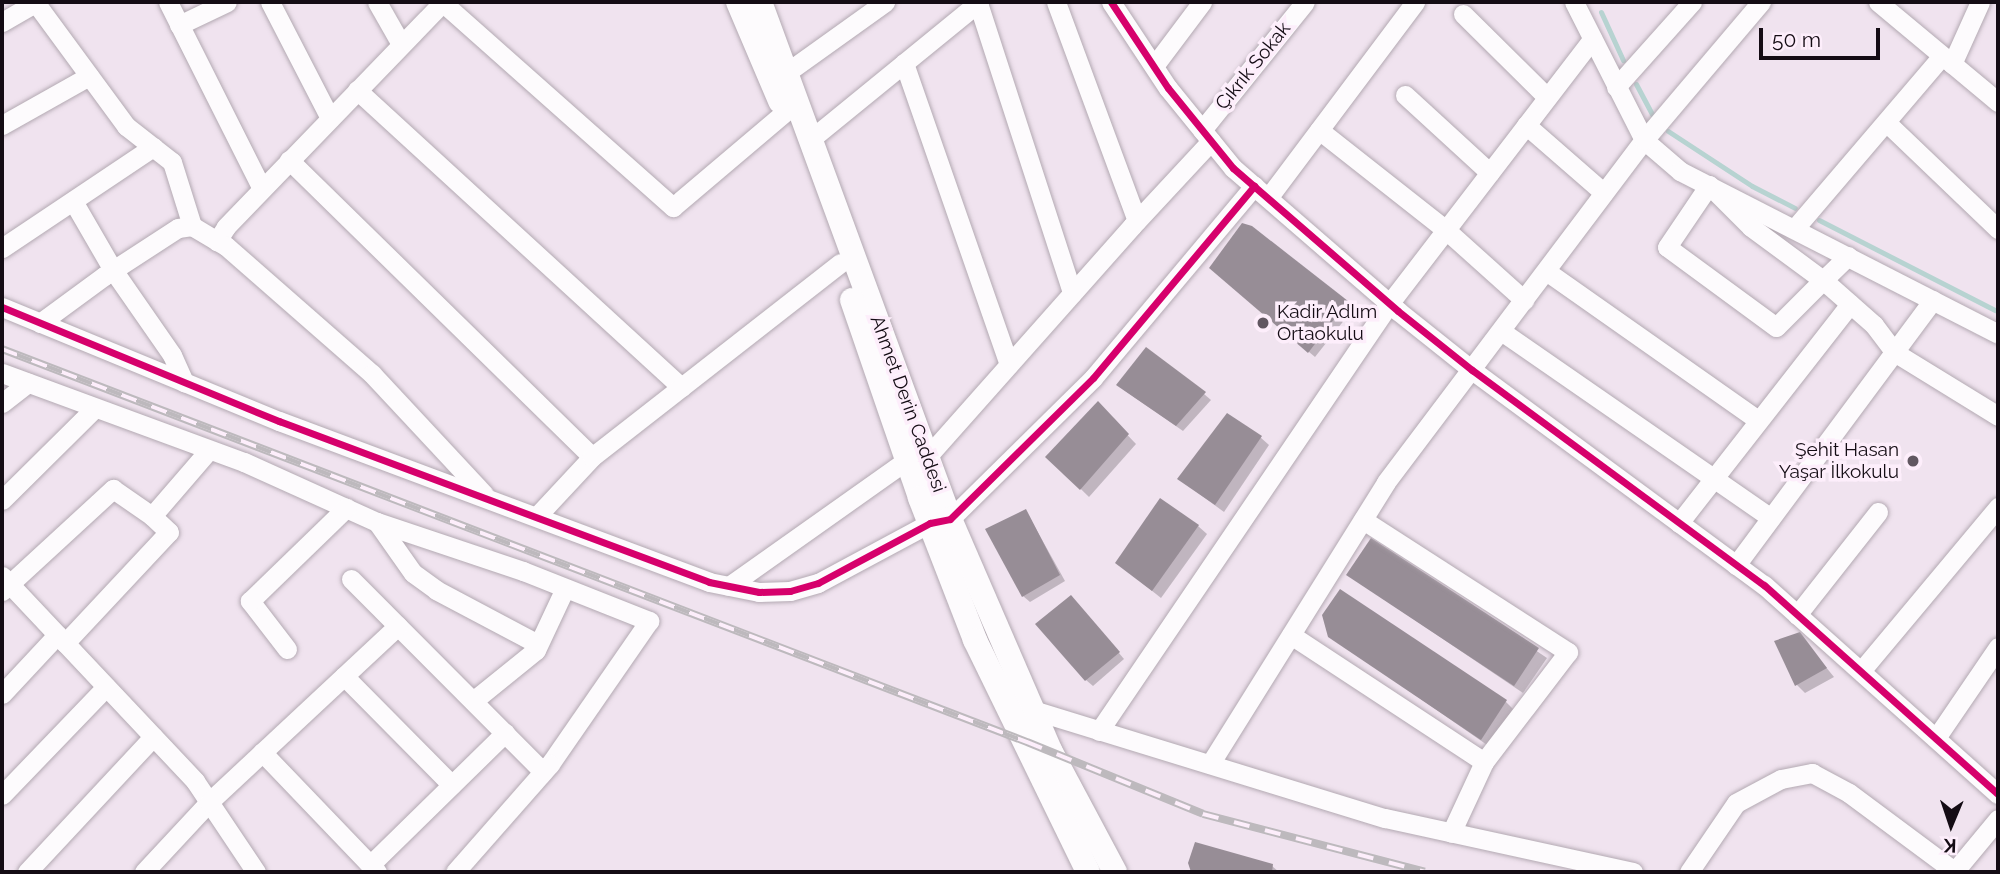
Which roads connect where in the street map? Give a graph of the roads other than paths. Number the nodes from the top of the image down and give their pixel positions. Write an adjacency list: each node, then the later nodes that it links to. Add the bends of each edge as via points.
1 (35, 2): 22 (street); 30 (street)
2 (169, 2): 23 (street)
3 (226, 2): 23 (street)
4 (270, 2): 37 (street)
5 (377, 2): 25 (street)
6 (443, 2): 25 (street); 36 (street, via 673,207)
7 (738, 2): 36 (main road, Ahmet Derin Caddesi)
8 (760, 2): 29 (main road, Ahmet Derin Caddesi)
9 (885, 2): 29 (street)
10 (978, 2): 27 (street); 65 (street)
11 (1056, 2): 53 (street)
12 (1111, 2): 28 (street)
13 (1202, 2): 28 (street)
14 (1305, 2): 42 (street, Çıkrık Sokak)
15 (1415, 2): 41 (street)
16 (1692, 2): 31 (street)
17 (1761, 2): 44 (street)
18 (1980, 2): 26 (street)
19 (1887, 5): 26 (street)
20 (1583, 7): 24 (street)
21 (1463, 14): 34 (street)
22 (2, 22)
23 (179, 25): 49 (street)
24 (1592, 39): 31 (street); 34 (street)
25 (401, 44): 32 (street)
26 (1947, 60): 35 (street); 38 (street)
27 (904, 63): 43 (street); 75 (street)
28 (1154, 66): 42 (street)
29 (786, 73): 43 (main road, Ahmet Derin Caddesi)
30 (89, 76): 39 (street); 45 (street, via 125,126)
31 (1616, 87): 44 (street)
32 (357, 90): 37 (street); 80 (street)
33 (1405, 95): 47 (street)
34 (1547, 97): 40 (street)
35 (1998, 102)
36 (785, 112): 61 (main road, Ahmet Derin Caddesi)
37 (330, 118): 46 (street)
38 (1886, 122): 55 (street); 56 (street)
39 (2, 125)
40 (1526, 125): 47 (street); 51 (street)
41 (1319, 130): 50 (street); 57 (street)
42 (1207, 136): 50 (street); 53 (street, Çıkrık Sokak)
43 (811, 139): 87 (main road, Ahmet Derin Caddesi)
44 (1644, 140): 48 (street, via 1681,172); 51 (street)
45 (153, 147): 52 (street); 54 (street, via 172,162)
46 (289, 160): 49 (street); 86 (street)
47 (1490, 173): 57 (street)
48 (1709, 184): 55 (street); 64 (street, via 1751,227); 64 (street, via 1667,247 1776,327)
49 (262, 189): 58 (street)
50 (1261, 192): 68 (street); 98 (street, via 1093,378)
51 (1604, 193): 63 (street)
52 (73, 201): 59 (street); 62 (street)
53 (1137, 220): 65 (street, Çıkrık Sokak)
54 (192, 226): 58 (street); 62 (street, via 178,228)
55 (1795, 228): 60 (street)
56 (1998, 229)
57 (1446, 230): 66 (street); 68 (street)
58 (216, 241): 89 (street, via 372,374)
59 (2, 248)
60 (1848, 256): 64 (street); 67 (street)
61 (839, 263): 80 (street); 87 (main road, Ahmet Derin Caddesi)
62 (113, 270): 71 (street); 78 (street, via 172,355)
63 (1546, 271): 66 (street); 84 (street)
64 (1823, 281): 69 (street)
65 (1072, 293): 75 (street, Çıkrık Sokak)
66 (1524, 300): 72 (street)
67 (1933, 300): 73 (street); 74 (street)
68 (1389, 304): 76 (street); 119 (street)
69 (1850, 304): 74 (street, via 1874,325); 84 (street)
70 (2, 307): 71 (street)
71 (40, 323): 78 (street)
72 (1501, 331): 76 (street); 88 (street)
73 (1998, 332)
74 (1894, 352): 83 (street); 96 (street)
75 (1009, 364): 87 (street, Çıkrık Sokak)
76 (1472, 370): 97 (street, via 1386,482); 100 (street)
77 (2, 373): 79 (street)
78 (184, 382): 89 (street)
79 (27, 383): 81 (street); 82 (street)
80 (681, 387): 86 (street)
81 (2, 403)
82 (95, 408): 85 (street); 90 (street)
83 (1998, 416)
84 (1758, 420): 88 (street)
85 (209, 450): 92 (street); 94 (street)
86 (592, 457): 95 (street)
87 (917, 459): 98 (main road, Ahmet Derin Caddesi); 104 (street, Çıkrık Sokak)
88 (1713, 477): 96 (street); 100 (street)
89 (487, 497): 95 (street)
90 (2, 500)
91 (1998, 507): 113 (street)
92 (346, 508): 99 (street); 112 (street, via 250,601)
93 (1878, 512): 106 (street)
94 (152, 516): 103 (street, via 113,489); 109 (street, via 169,533)
95 (537, 516): 104 (street)
96 (1771, 518): 101 (street)
97 (1363, 520): 108 (street); 124 (street, via 1568,652)
98 (940, 521): 104 (street, via 818,583 790,591 759,592); 118 (main road, Ahmet Derin Caddesi); 138 (main road, Ahmet Derin Caddesi, via 975,640)
99 (377, 522): 105 (street); 110 (street, via 413,573)
100 (1679, 523): 101 (street)
101 (1736, 565): 106 (street)
102 (351, 579): 107 (street)
103 (4, 584): 109 (street)
104 (729, 586)
105 (565, 588): 110 (street); 126 (street, via 649,621)
106 (1797, 615): 113 (street)
107 (398, 626): 114 (street); 117 (street)
108 (1291, 635): 124 (street); 125 (street)
109 (61, 639): 115 (street); 116 (street)
110 (538, 644): 117 (street, via 519,666)
111 (1998, 647): 122 (street)
112 (287, 649)
113 (1861, 671): 122 (street)
114 (344, 676): 123 (street); 127 (street)
115 (106, 687): 121 (street); 129 (street)
116 (2, 694)
117 (473, 701): 120 (street)
118 (1033, 710): 119 (street); 139 (main road, Ahmet Derin Caddesi)
119 (1099, 731): 125 (street)
120 (505, 733): 126 (street); 127 (street)
121 (153, 737): 130 (street); 134 (street)
122 (1936, 738): 128 (street)
123 (262, 752): 130 (street); 133 (street)
124 (1484, 762): 132 (street)
125 (1210, 764): 132 (street, via 1385,818)
126 (543, 772): 137 (street)
127 (452, 785): 133 (street)
128 (1998, 794)
129 (2, 795)
130 (209, 802): 135 (street); 136 (street)
131 (1998, 819): 142 (street)
132 (1451, 833): 140 (street)
133 (373, 869)
134 (27, 872)
135 (145, 872)
136 (256, 872)
137 (455, 872)
138 (1088, 872)
139 (1115, 872)
140 (1633, 872)
141 (1689, 872): 142 (street, via 1736,803 1781,779 1812,773 1849,793)
142 (1954, 872)

